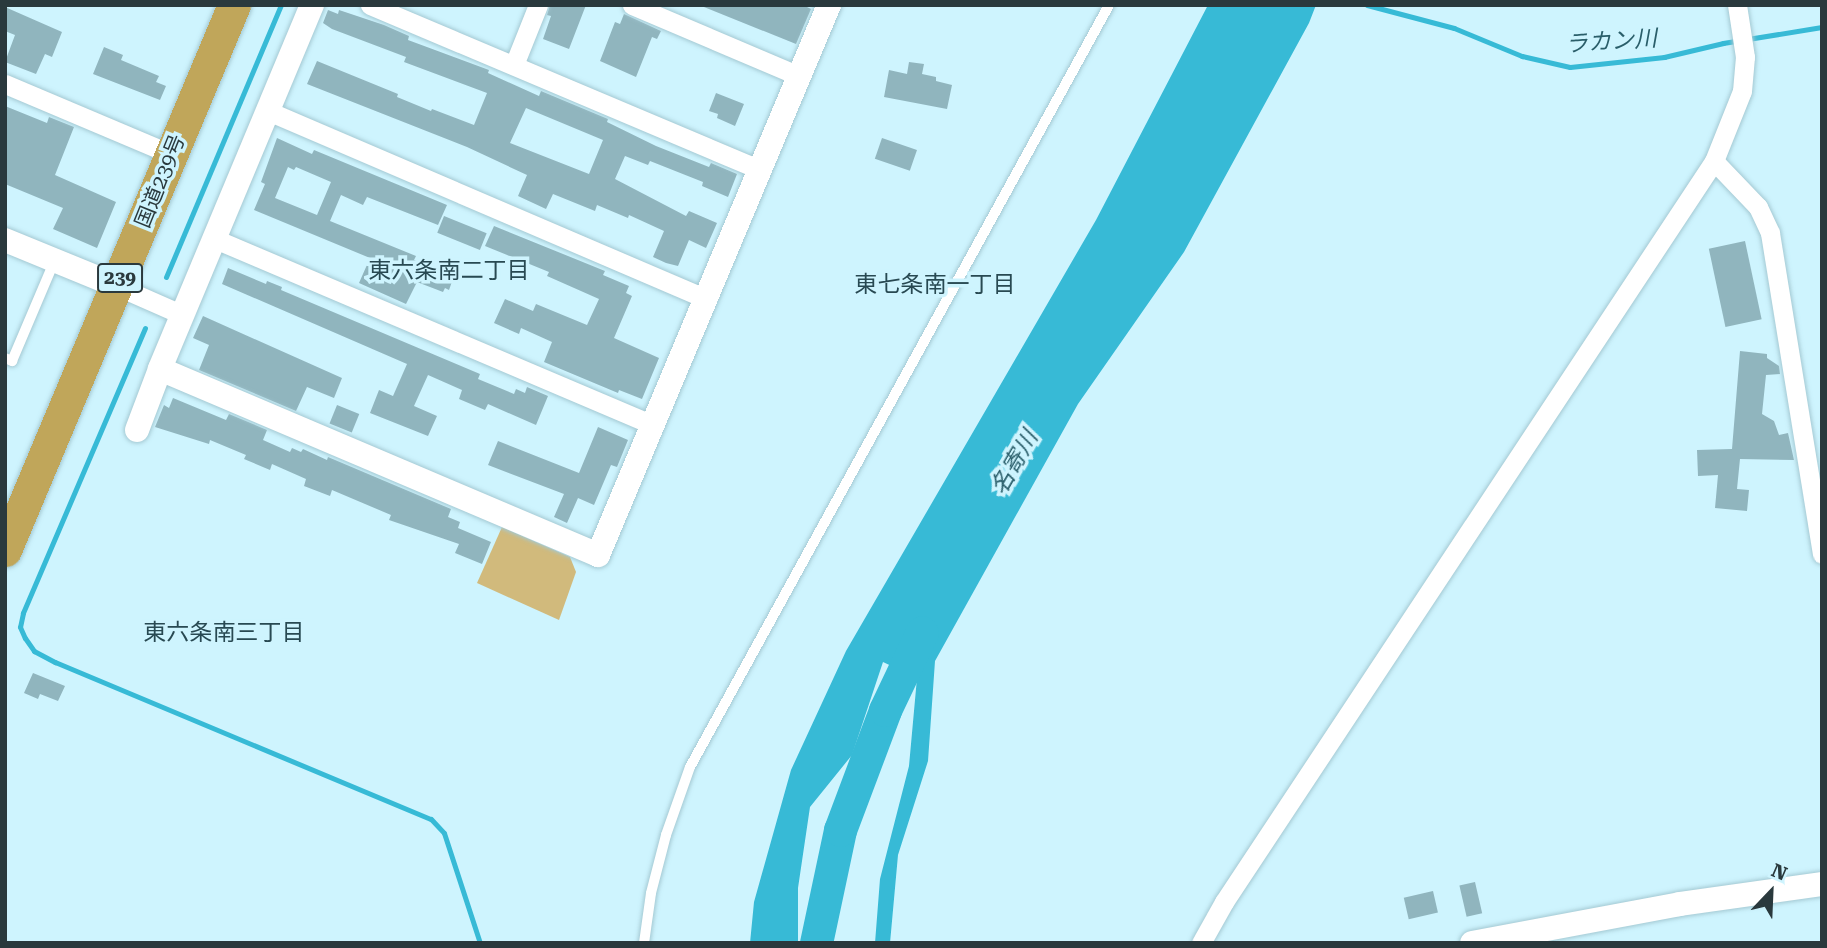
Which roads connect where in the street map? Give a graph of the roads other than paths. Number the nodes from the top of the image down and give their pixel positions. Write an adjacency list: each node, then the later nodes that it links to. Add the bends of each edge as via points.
1 (234, 5): 13 (highway, 国道239号 / 239)
2 (312, 5): 12 (street)
3 (370, 5): 9 (street)
4 (538, 5): 9 (street)
5 (632, 5): 10 (street)
6 (829, 5): 10 (street)
7 (1109, 5): 29 (lane, via 690,767 654,881)
8 (1737, 5): 14 (street, via 1745,57 1742,91)
9 (513, 65): 15 (street)
10 (799, 76): 15 (street)
11 (5, 85): 13 (street)
12 (268, 111): 16 (street); 20 (street)
13 (171, 154): 19 (highway, 国道239号 / 239)
14 (1714, 161): 27 (street, via 1758,207 1770,233); 30 (street)
15 (760, 170): 20 (street)
16 (215, 239): 21 (street); 24 (street)
17 (5, 240): 18 (street)
18 (54, 260): 19 (street); 22 (lane, via 12,361)
19 (117, 286): 21 (street); 26 (highway, 国道239号 / 239)
20 (707, 299): 24 (street)
21 (183, 315): 23 (street)
22 (5, 358)
23 (160, 369): 24 (street, via 598,555); 25 (street)
24 (653, 425)
25 (136, 430)
26 (5, 550)
27 (1822, 554)
28 (1822, 884): 31 (street, via 1680,904)
29 (644, 943)
30 (1200, 943)
31 (1472, 943)

